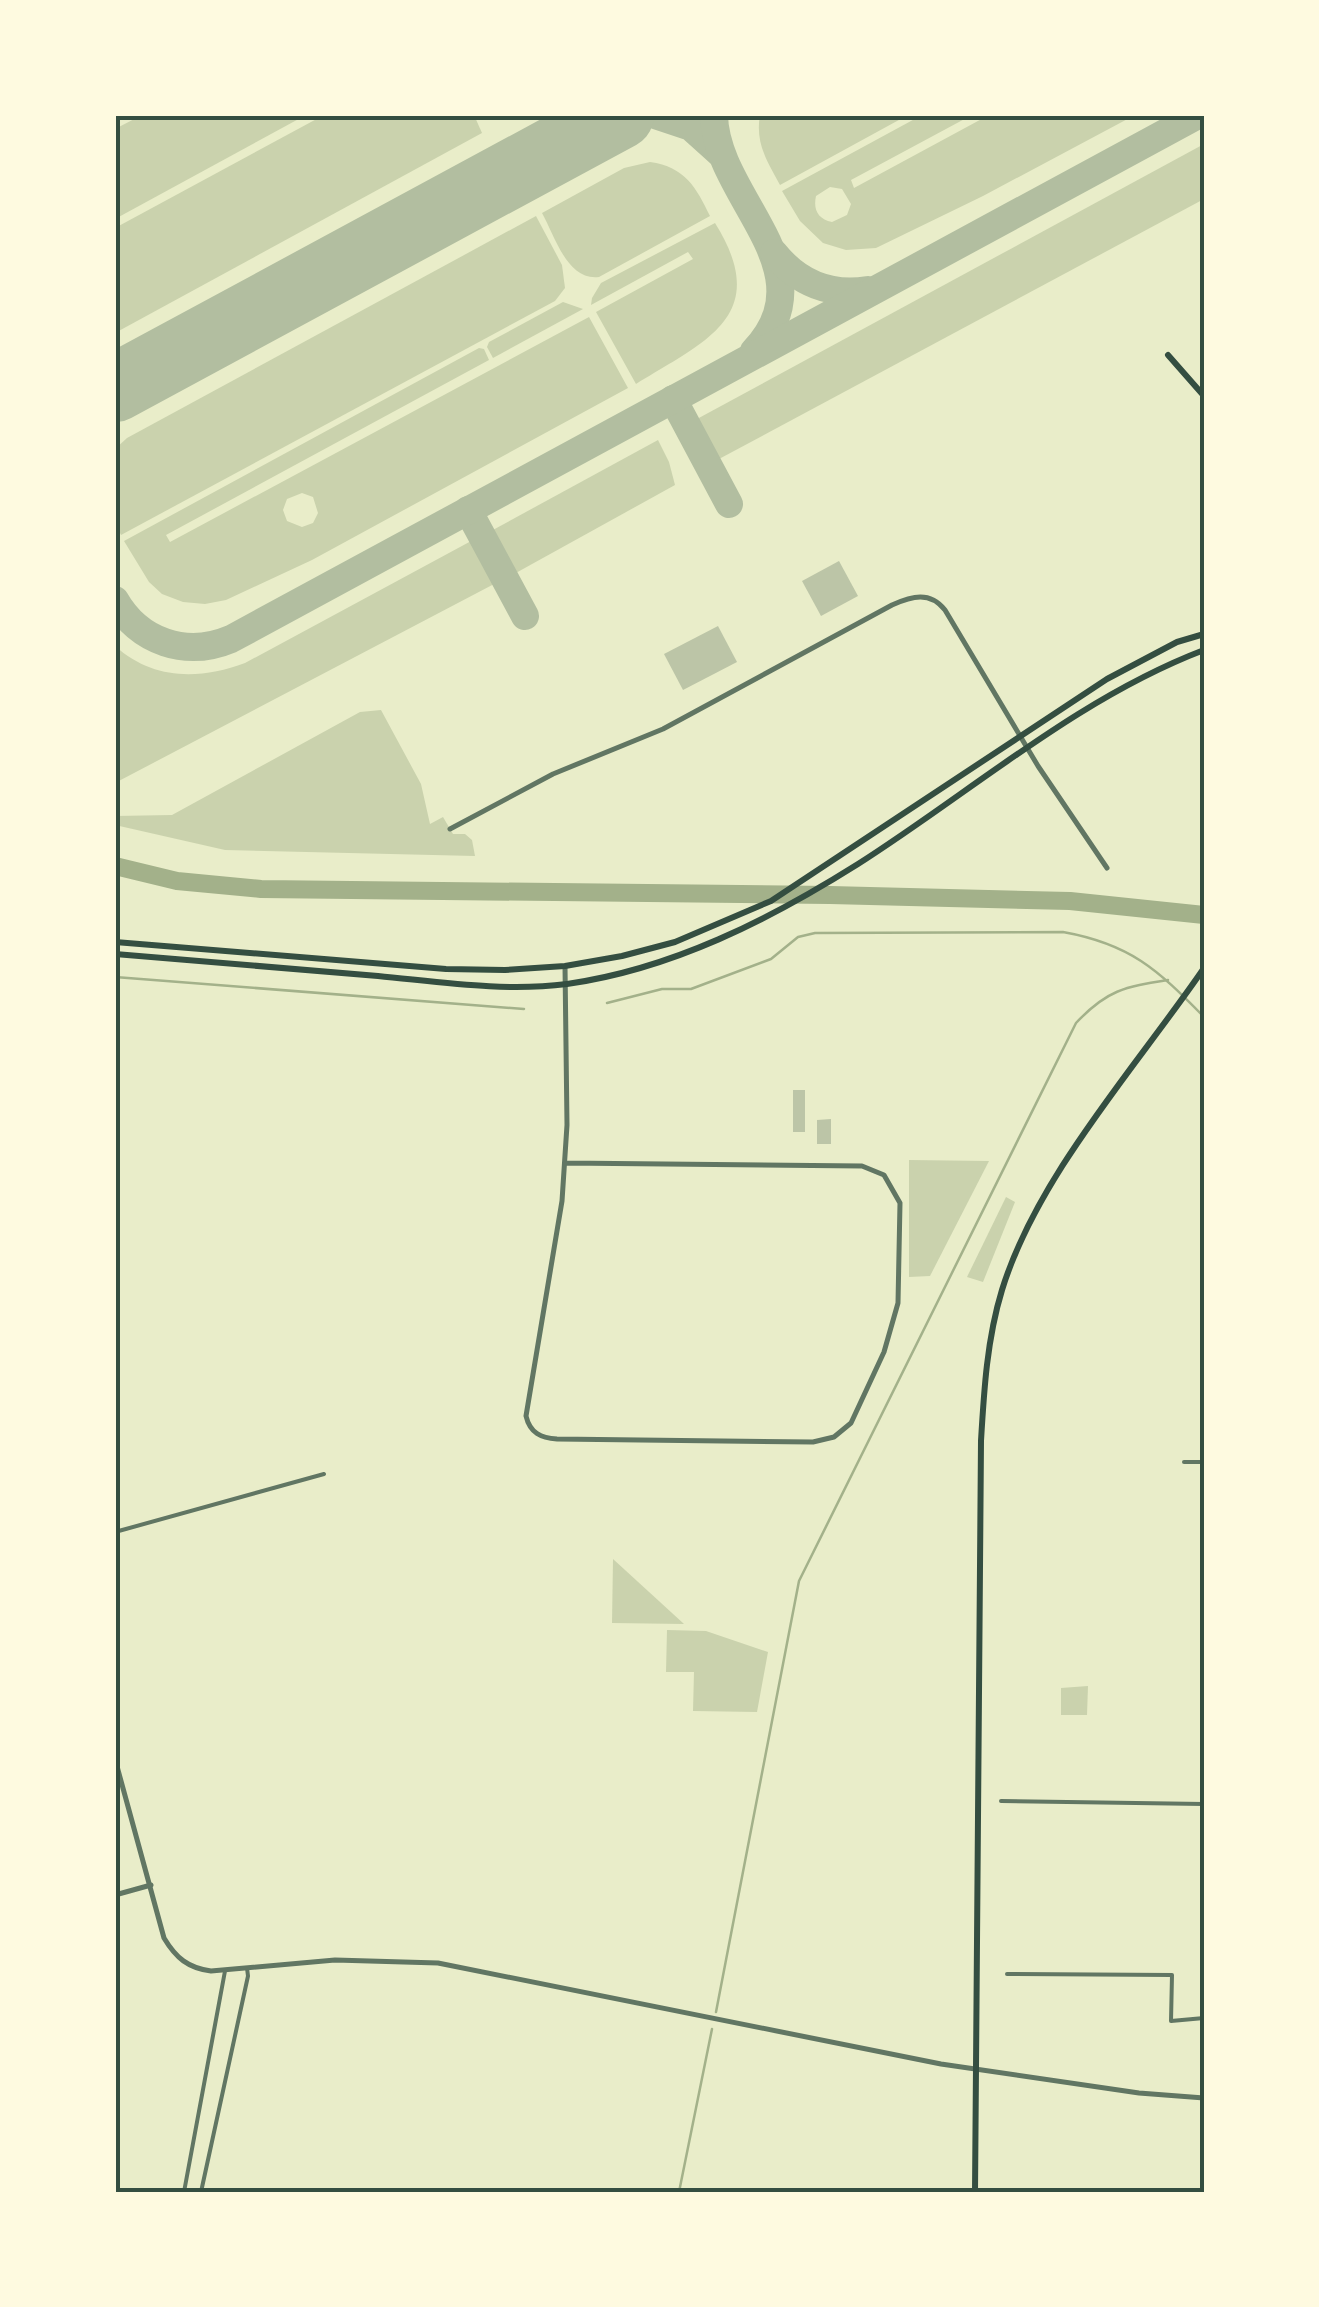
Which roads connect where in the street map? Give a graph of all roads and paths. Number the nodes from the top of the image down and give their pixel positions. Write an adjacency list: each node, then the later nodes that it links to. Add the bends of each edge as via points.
1 (1168, 355): 2 (main road)
2 (1204, 396)
3 (1204, 634): 5 (main road, via 1131,665)
4 (1204, 650): 6 (main road, via 1126,687)
5 (1020, 736): 6 (street); 7 (street, via 945,610 932,598 916,596 663,730 552,774); 11 (main road, via 771,901 714,927)
6 (1028, 749): 8 (street); 13 (main road, via 862,861 742,930)
7 (450, 829)
8 (1107, 868)
9 (115, 942): 11 (main road, via 446,969)
10 (115, 954): 13 (main road, via 495,988)
11 (565, 966): 13 (street)
12 (1204, 968): 28 (main road, via 1041,1201 1003,1286 989,1346 980,1441)
13 (564, 984): 14 (street)
14 (565, 1163): 14 (street, via 526,1416 532,1430 557,1439 813,1442 845,1430 884,1352 898,1303 900,1203 884,1175 862,1166)
15 (1184, 1462): 16 (street)
16 (1204, 1462)
17 (324, 1474): 18 (street)
18 (115, 1532)
19 (115, 1758): 22 (street)
20 (1001, 1801): 21 (street)
21 (1204, 1804)
22 (151, 1885): 23 (street); 25 (street, via 174,1955 198,1970)
23 (115, 1895)
24 (247, 1968): 25 (street); 28 (street, via 336,1960 438,1962); 31 (street)
25 (225, 1970): 30 (street)
26 (1007, 1974): 27 (street, via 1172,1975 1171,2021)
27 (1204, 2018)
28 (976, 2070): 29 (street); 32 (main road)
29 (1204, 2098)
30 (184, 2192)
31 (201, 2192)
32 (975, 2192)

